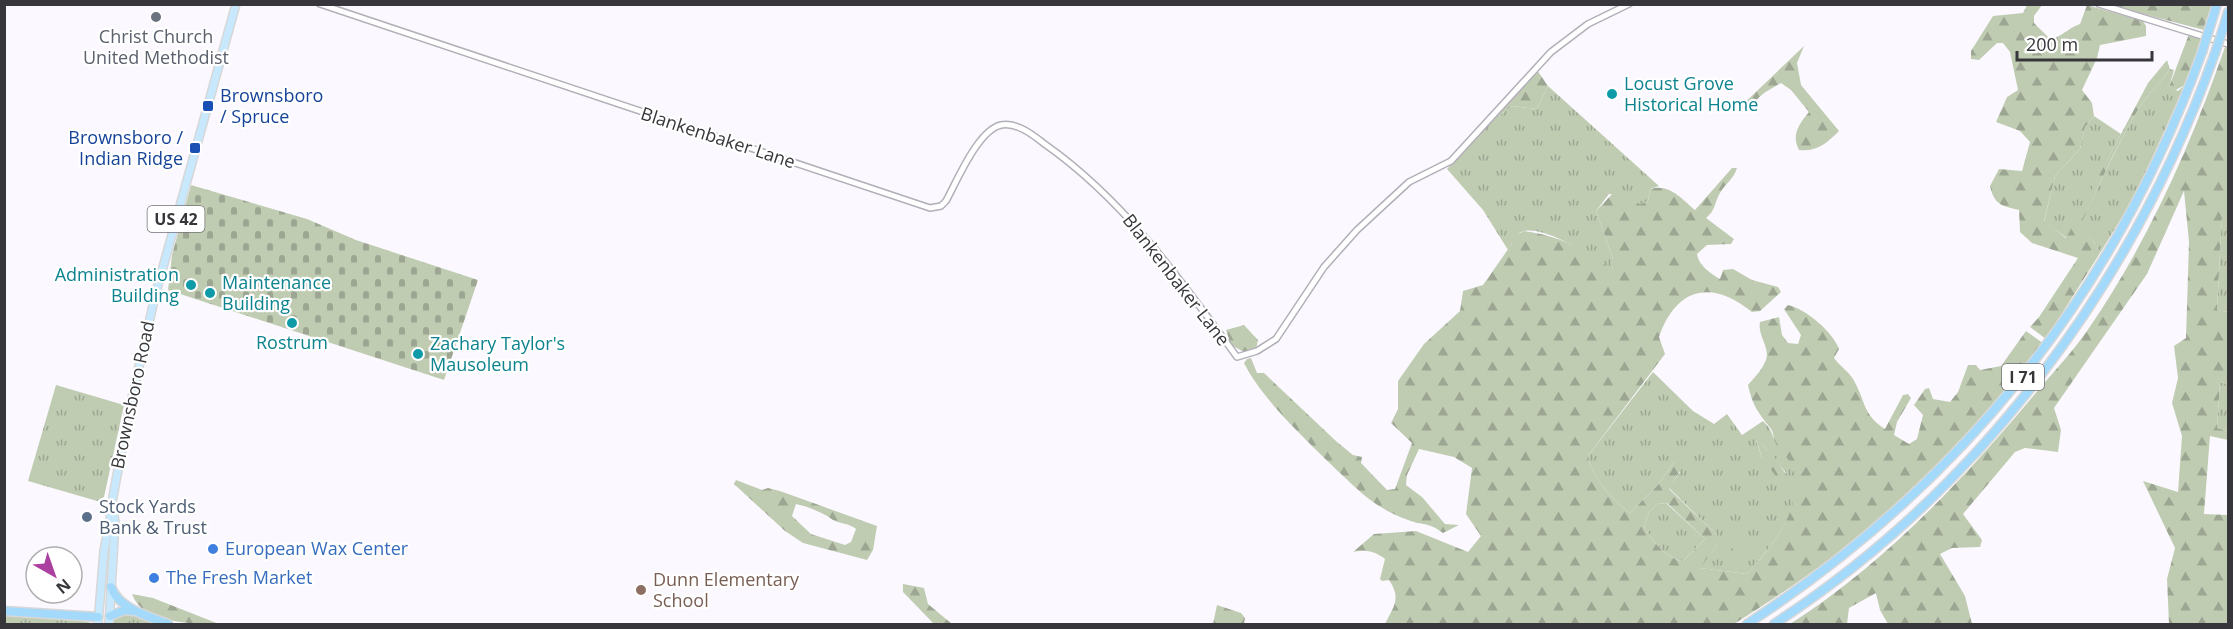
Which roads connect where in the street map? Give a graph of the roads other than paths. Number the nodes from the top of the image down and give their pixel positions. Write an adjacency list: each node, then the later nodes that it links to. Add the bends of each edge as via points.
1 (236, 4): 8 (main road, Brownsboro Road / US 42, via 155,296)
2 (320, 4): 3 (street, Blankenbaker Lane, via 930,208 946,201 989,132 1000,126 1018,127 1073,165 1126,215 1237,357 1276,339 1324,267 1357,230 1409,182 1451,161 1551,52 1588,24)
3 (1629, 4)
4 (2099, 4): 7 (street)
5 (2217, 4): 15 (highway, I 71, bridge, via 2170,132 2117,238 2061,327 2019,383 1971,438 1900,508 1836,562)
6 (2229, 12): 16 (highway, I 71, bridge, via 2188,124 2145,215 2099,294 2049,364 1995,431 1914,514 1844,574)
7 (2229, 44)
8 (112, 508): 9 (main road, Brownsboro Road / US 42, via 115,523); 13 (main road, Brownsboro Road / US 42, via 107,520)
9 (111, 586): 11 (highway, via 119,601); 12 (main road, Brownsboro Road / US 42)
10 (4, 610): 13 (highway)
11 (136, 611): 12 (highway, via 124,610); 14 (highway)
12 (110, 620): 13 (main road)
13 (98, 621)
14 (168, 624)
15 (1747, 624)
16 (1774, 624)

